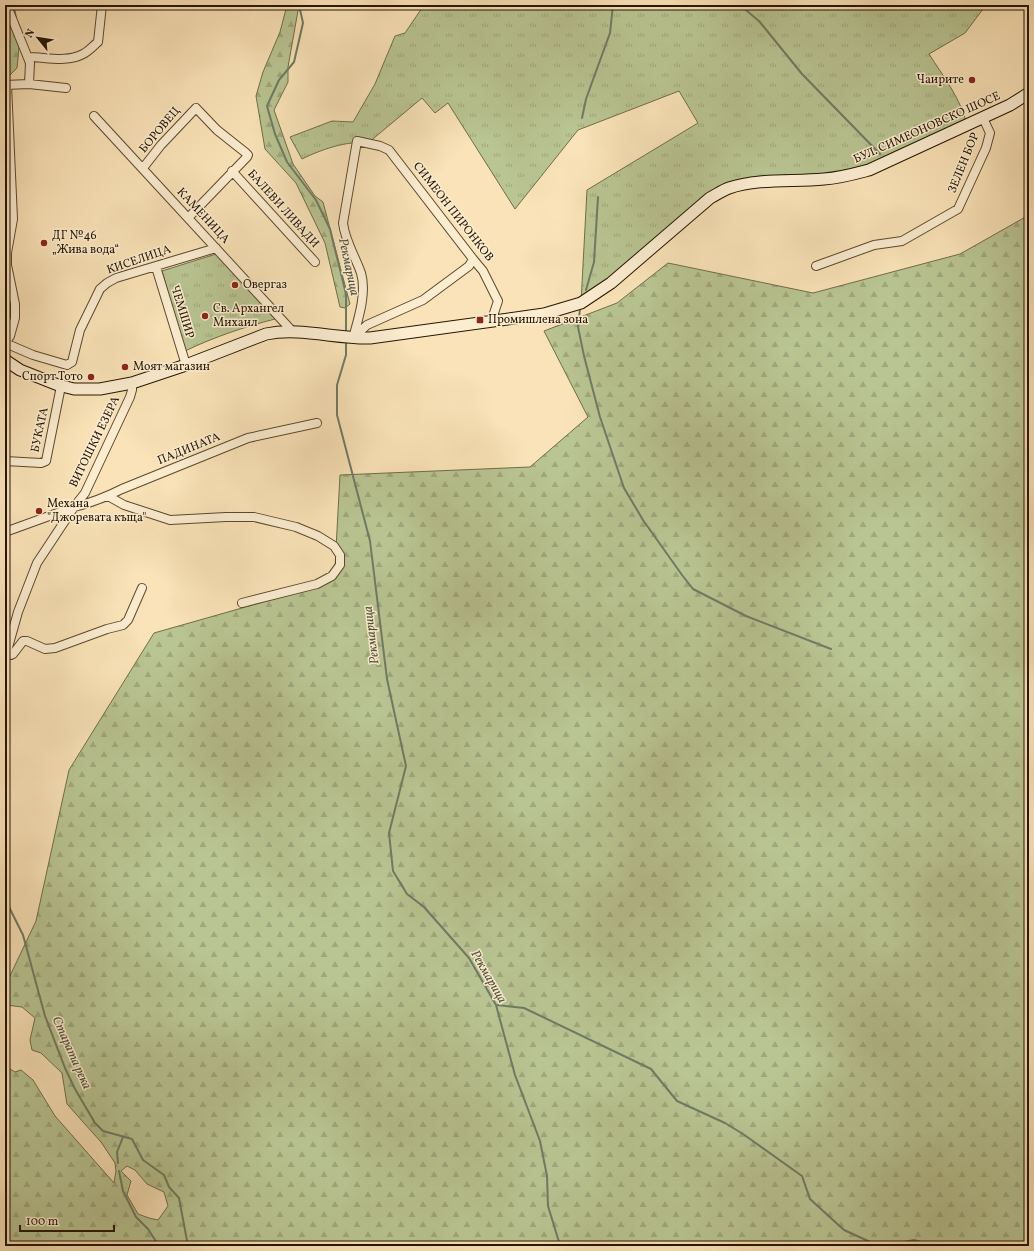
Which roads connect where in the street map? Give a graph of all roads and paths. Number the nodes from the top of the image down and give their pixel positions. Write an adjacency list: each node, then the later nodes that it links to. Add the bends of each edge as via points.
1 (8, 5): 3 (street)
2 (102, 5): 3 (street, via 98,42 84,54 53,60)
3 (28, 57): 4 (street)
4 (29, 84): 5 (street); 6 (street)
5 (6, 85): 21 (street, via 13,219 7,265 16,318)
6 (66, 88)
7 (1029, 93): 9 (street, БУЛ. СИМЕОНОВСКО ШОСЕ)
8 (94, 116): 10 (street, КАМЕНИЦА)
9 (983, 118): 17 (street, ЗЕЛЕН БОР, via 990,133 986,148 958,210 902,241 874,245); 18 (street, БУЛ. СИМЕОНОВСКО ШОСЕ, via 869,170 845,177 746,184 728,188 710,198 611,283 581,303 544,314)
10 (143, 168): 11 (street, БОРОВЕЦ, via 196,108 217,130 248,155); 12 (street, КАМЕНИЦА)
11 (232, 171): 12 (street); 15 (street, БАЛЕВИ ЛИВАДИ)
12 (188, 218): 13 (street, КАМЕНИЦА)
13 (216, 248): 16 (street, КИСЕЛИЦА); 19 (street, КАМЕНИЦА)
14 (473, 260): 18 (street, СИМЕОН ПИРОНКОВ, via 483,271 498,301); 20 (street, via 470,266 423,300 367,325); 20 (street, СИМЕОН ПИРОНКОВ, via 389,150 357,141 343,223 361,275 362,291 359,317)
15 (315, 262)
16 (156, 266): 21 (street, КИСЕЛИЦА, via 116,278 100,289 80,330 72,362 67,365); 23 (street, ЧЕМШИР)
17 (816, 266)
18 (491, 322): 20 (street, БУЛ. СИМЕОНОВСКО ШОСЕ, via 370,338)
19 (293, 332): 20 (street, БУЛ. СИМЕОНОВСКО ШОСЕ); 23 (street, БУЛ. СИМЕОНОВСКО ШОСЕ, via 266,334)
20 (348, 338)
21 (5, 343)
22 (7, 361): 25 (street, БУЛ. СИМЕОНОВСКО ШОСЕ, via 32,375)
23 (186, 365): 24 (street, БУЛ. СИМЕОНОВСКО ШОСЕ)
24 (132, 383): 25 (street, БУЛ. СИМЕОНОВСКО ШОСЕ, via 100,389); 29 (street, ВИТОШКИ ЕЗЕРА, via 124,411 84,493)
25 (61, 386): 27 (street, БУКАТА, via 46,461)
26 (317, 423): 28 (street, ПАДИНАТА, via 248,438)
27 (5, 461)
28 (108, 496): 29 (street, ПАДИНАТА); 32 (street, via 124,505 170,520 254,517 296,527 334,546 340,555 340,565 332,576 317,584)
29 (74, 507): 30 (street, ВИТОШКИ ЕЗЕРА); 31 (street, via 37,563 18,612 7,652 13,654 23,641 45,649 55,648 123,625 128,620)
30 (5, 532)
31 (142, 588)
32 (242, 603)

